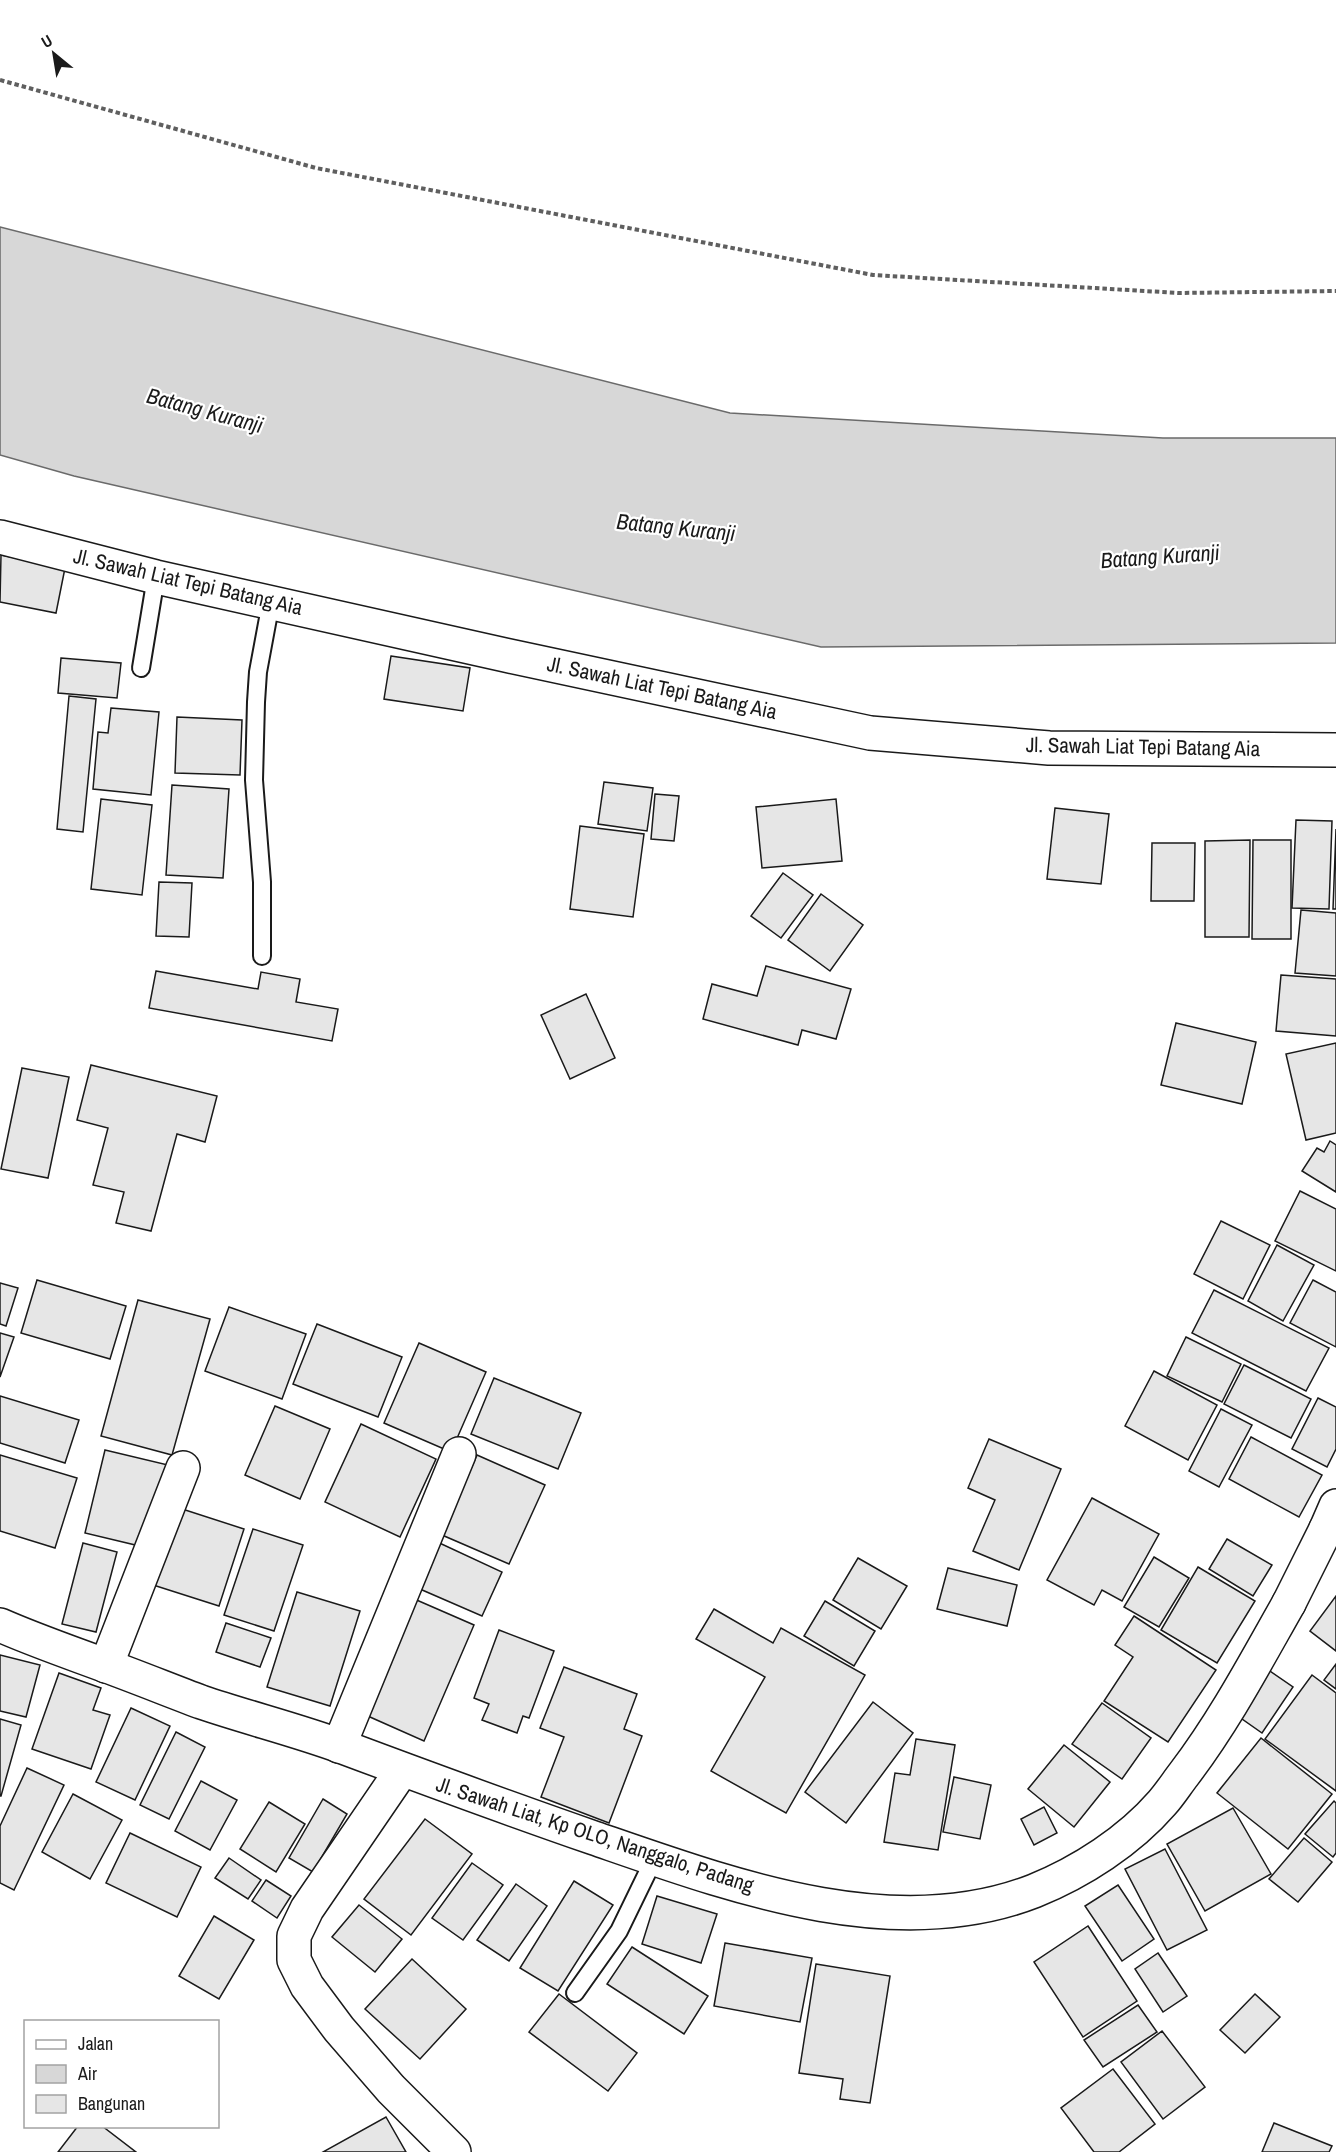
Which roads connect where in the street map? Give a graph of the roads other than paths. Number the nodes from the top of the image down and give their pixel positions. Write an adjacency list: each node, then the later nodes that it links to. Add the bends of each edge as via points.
1 (0, 537): 2 (street, Jl. Sawah Liat Tepi Batang Aia)
2 (156, 577): 3 (street, Jl. Sawah Liat Tepi Batang Aia); 4 (lane)
3 (271, 602): 5 (street, Jl. Sawah Liat Tepi Batang Aia, via 870,733 1049,748); 6 (lane, via 258,672 254,780 262,882)
4 (141, 668)
5 (1336, 750)
6 (262, 956)
7 (459, 1454): 12 (street)
8 (183, 1468): 11 (street)
9 (1331, 1517): 14 (street, Jl. Sawah Liat, Kp OLO, Nanggalo, Padang, via 1234,1701 1162,1804 1104,1854 1037,1890 976,1908 891,1912 826,1906)
10 (0, 1625): 11 (street, Jl. Sawah Liat, Kp OLO, Nanggalo, Padang)
11 (106, 1666): 12 (street, Jl. Sawah Liat, Kp OLO, Nanggalo, Padang, via 201,1702)
12 (339, 1746): 13 (street, Jl. Sawah Liat, Kp OLO, Nanggalo, Padang)
13 (402, 1770): 14 (street, Jl. Sawah Liat, Kp OLO, Nanggalo, Padang); 16 (street, via 307,1909 294,1936 294,1959 307,1986 339,2029)
14 (654, 1859): 15 (lane, via 619,1931)
15 (575, 1993)
16 (454, 2152)

